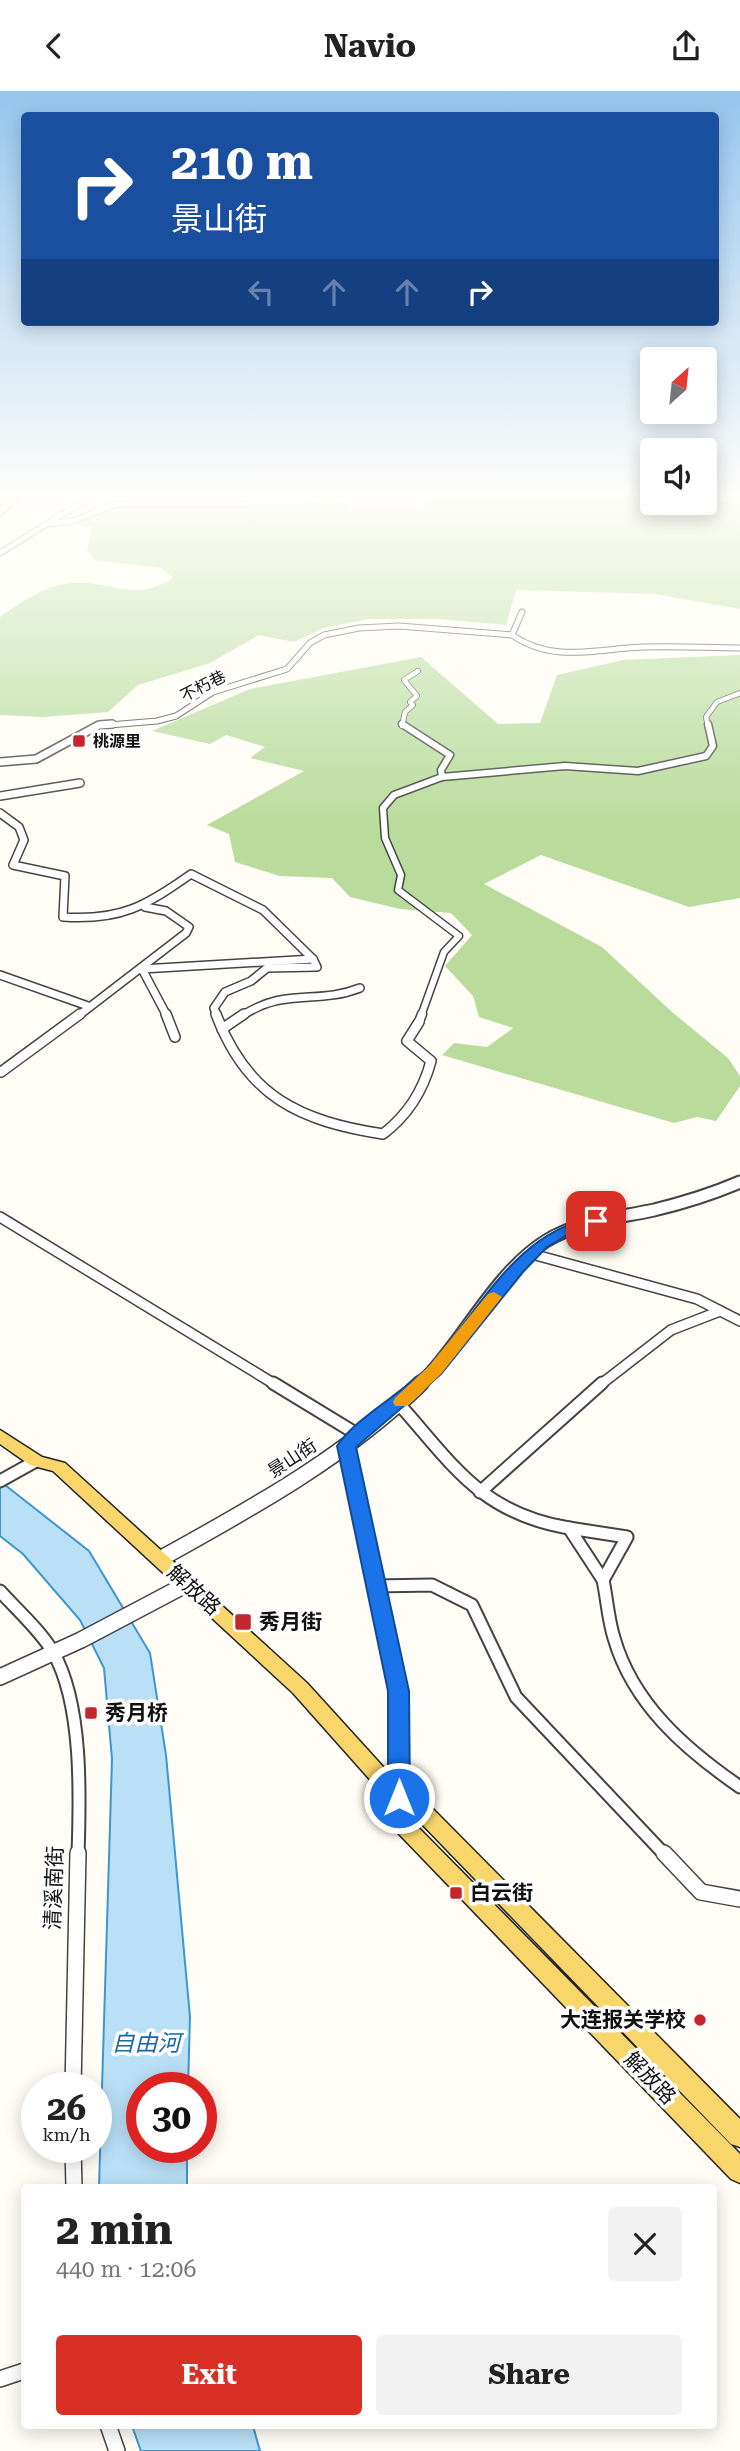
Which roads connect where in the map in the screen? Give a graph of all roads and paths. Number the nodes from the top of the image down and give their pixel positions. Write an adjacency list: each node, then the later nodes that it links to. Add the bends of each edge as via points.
1 (522, 612): 2 (street)
2 (512, 635): 3 (street, via 521,644 542,650 608,654 625,648); 6 (street, 不朽巷, via 399,627 324,635 286,669 213,692 176,716 99,725 37,759)
3 (740, 648)
4 (418, 671): 7 (street, via 404,680 417,696 405,712 402,726 450,755)
5 (740, 694): 7 (street, via 717,702 706,717 713,746 706,756 638,771 565,766)
6 (0, 762)
7 (442, 777): 17 (street, via 394,795 383,808 385,838 401,875 398,890 459,936 444,952)
8 (80, 783): 9 (street)
9 (0, 796)
10 (0, 813): 11 (street, via 19,827 24,840 13,865 65,876 63,917 97,921)
11 (145, 907): 12 (street, via 191,874 263,910); 13 (street, via 166,911 189,927)
12 (313, 959): 13 (street); 18 (street, via 317,967 267,968 225,992 215,1008)
13 (142, 969): 16 (street); 19 (street)
14 (0, 975): 16 (street)
15 (360, 988): 18 (street, via 348,994 273,999)
16 (88, 1006): 20 (street)
17 (419, 1022): 18 (street, via 407,1041 431,1061 428,1074 405,1115 383,1134 278,1101 235,1054)
18 (222, 1029)
19 (175, 1037)
20 (0, 1073)
21 (740, 1182): 23 (street, 景山街, via 707,1196 573,1226)
22 (0, 1217): 28 (street)
23 (532, 1254): 24 (street, via 696,1299); 26 (street, 景山街, via 435,1370)
24 (720, 1311): 25 (street); 32 (street, via 671,1330 644,1350 576,1403)
25 (740, 1321)
26 (399, 1404): 28 (street, 景山街); 32 (street)
27 (0, 1436): 30 (main road, 解放路)
28 (360, 1436): 29 (street, 景山街)
29 (346, 1446): 34 (street, 景山街, via 250,1509); 37 (street)
30 (36, 1461): 31 (street); 34 (main road, 解放路, via 59,1467)
31 (5, 1478)
32 (480, 1492): 33 (street, via 506,1510)
33 (568, 1527): 35 (street); 35 (street, via 627,1537)
34 (160, 1559): 36 (main road, 解放路)
35 (603, 1580): 42 (street, via 615,1644 633,1682 698,1760)
36 (187, 1584): 39 (street); 43 (main road, 解放路, via 300,1688)
37 (375, 1586): 43 (street, via 398,1691); 44 (street, via 432,1585 472,1605 516,1697 701,1892)
38 (0, 1591): 40 (street)
39 (81, 1640): 40 (street)
40 (53, 1652): 41 (street); 45 (street, 清溪南街, via 67,1690 80,1776)
41 (0, 1677)
42 (740, 1787)
43 (399, 1798): 46 (main road, 解放路, via 425,1814); 48 (main road, 解放路, via 406,1828)
44 (740, 1899)
45 (73, 2072)
46 (740, 2136)
47 (74, 2163): 49 (street)
48 (740, 2171)
49 (74, 2184)
50 (21, 2372): 51 (street)
51 (0, 2379)
52 (109, 2429): 53 (street)
53 (117, 2451)

